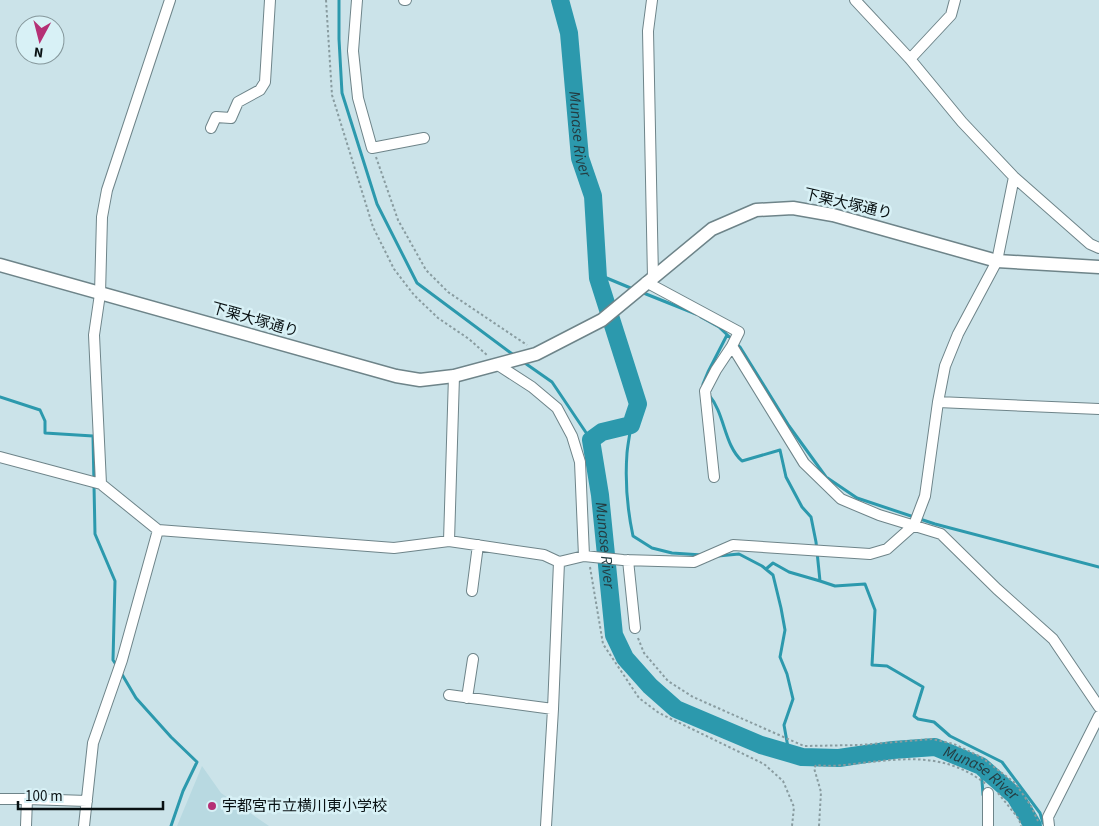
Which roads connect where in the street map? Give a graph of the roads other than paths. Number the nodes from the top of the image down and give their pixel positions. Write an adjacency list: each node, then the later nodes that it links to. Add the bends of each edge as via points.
1 (170, 0): 16 (street, via 107,190 102,217)
2 (270, 0): 8 (street, via 265,82 260,90 238,102 230,118 216,117)
3 (356, 0): 9 (street, via 353,50 358,98 372,148)
4 (652, 0): 15 (street, via 648,31)
5 (855, 0): 7 (street)
6 (955, 0): 7 (street, via 952,15)
7 (910, 59): 10 (street, via 962,122)
8 (211, 128)
9 (424, 138)
10 (1014, 177): 11 (street, via 1090,244); 12 (street)
11 (1099, 248)
12 (997, 261): 14 (street, 下栗大塚通り); 15 (street, 下栗大塚通り, via 834,215 794,208 756,210 712,229); 20 (street, via 958,334 945,366)
13 (0, 265): 16 (street, 下栗大塚通り)
14 (1099, 267)
15 (650, 280): 17 (street, via 740,332); 18 (street, 下栗大塚通り, via 602,320 538,353)
16 (100, 294): 19 (street, 下栗大塚通り, via 396,376 420,380); 24 (street, via 94,335)
17 (732, 346): 23 (street, via 705,391); 25 (street, via 804,463 841,499)
18 (501, 365): 19 (street, 下栗大塚通り); 29 (street, via 557,408 572,436 580,462)
19 (454, 376): 27 (street)
20 (938, 402): 21 (street); 25 (street, via 925,496)
21 (1099, 409)
22 (0, 457): 24 (street)
23 (714, 476)
24 (102, 484): 26 (street)
25 (914, 525): 30 (street, via 887,549 870,554 733,545 694,562); 37 (street, via 941,534 1053,639)
26 (158, 530): 27 (street, via 394,548); 43 (street, via 122,660 94,743)
27 (449, 541): 28 (street)
28 (478, 545): 31 (street, via 544,555); 32 (street)
29 (588, 557): 30 (street); 31 (street)
30 (626, 560): 33 (street)
31 (559, 562): 38 (street)
32 (472, 591)
33 (635, 628)
34 (473, 659): 36 (street)
35 (449, 695): 36 (street)
36 (466, 698): 38 (street)
37 (1099, 707)
38 (554, 709): 46 (street)
39 (1099, 716): 48 (street, via 1048,817)
40 (989, 789): 47 (street)
41 (0, 799): 42 (street)
42 (27, 799): 43 (street); 44 (street)
43 (87, 801): 45 (street)
44 (26, 826)
45 (84, 826)
46 (546, 826)
47 (988, 826)
48 (1049, 826)

